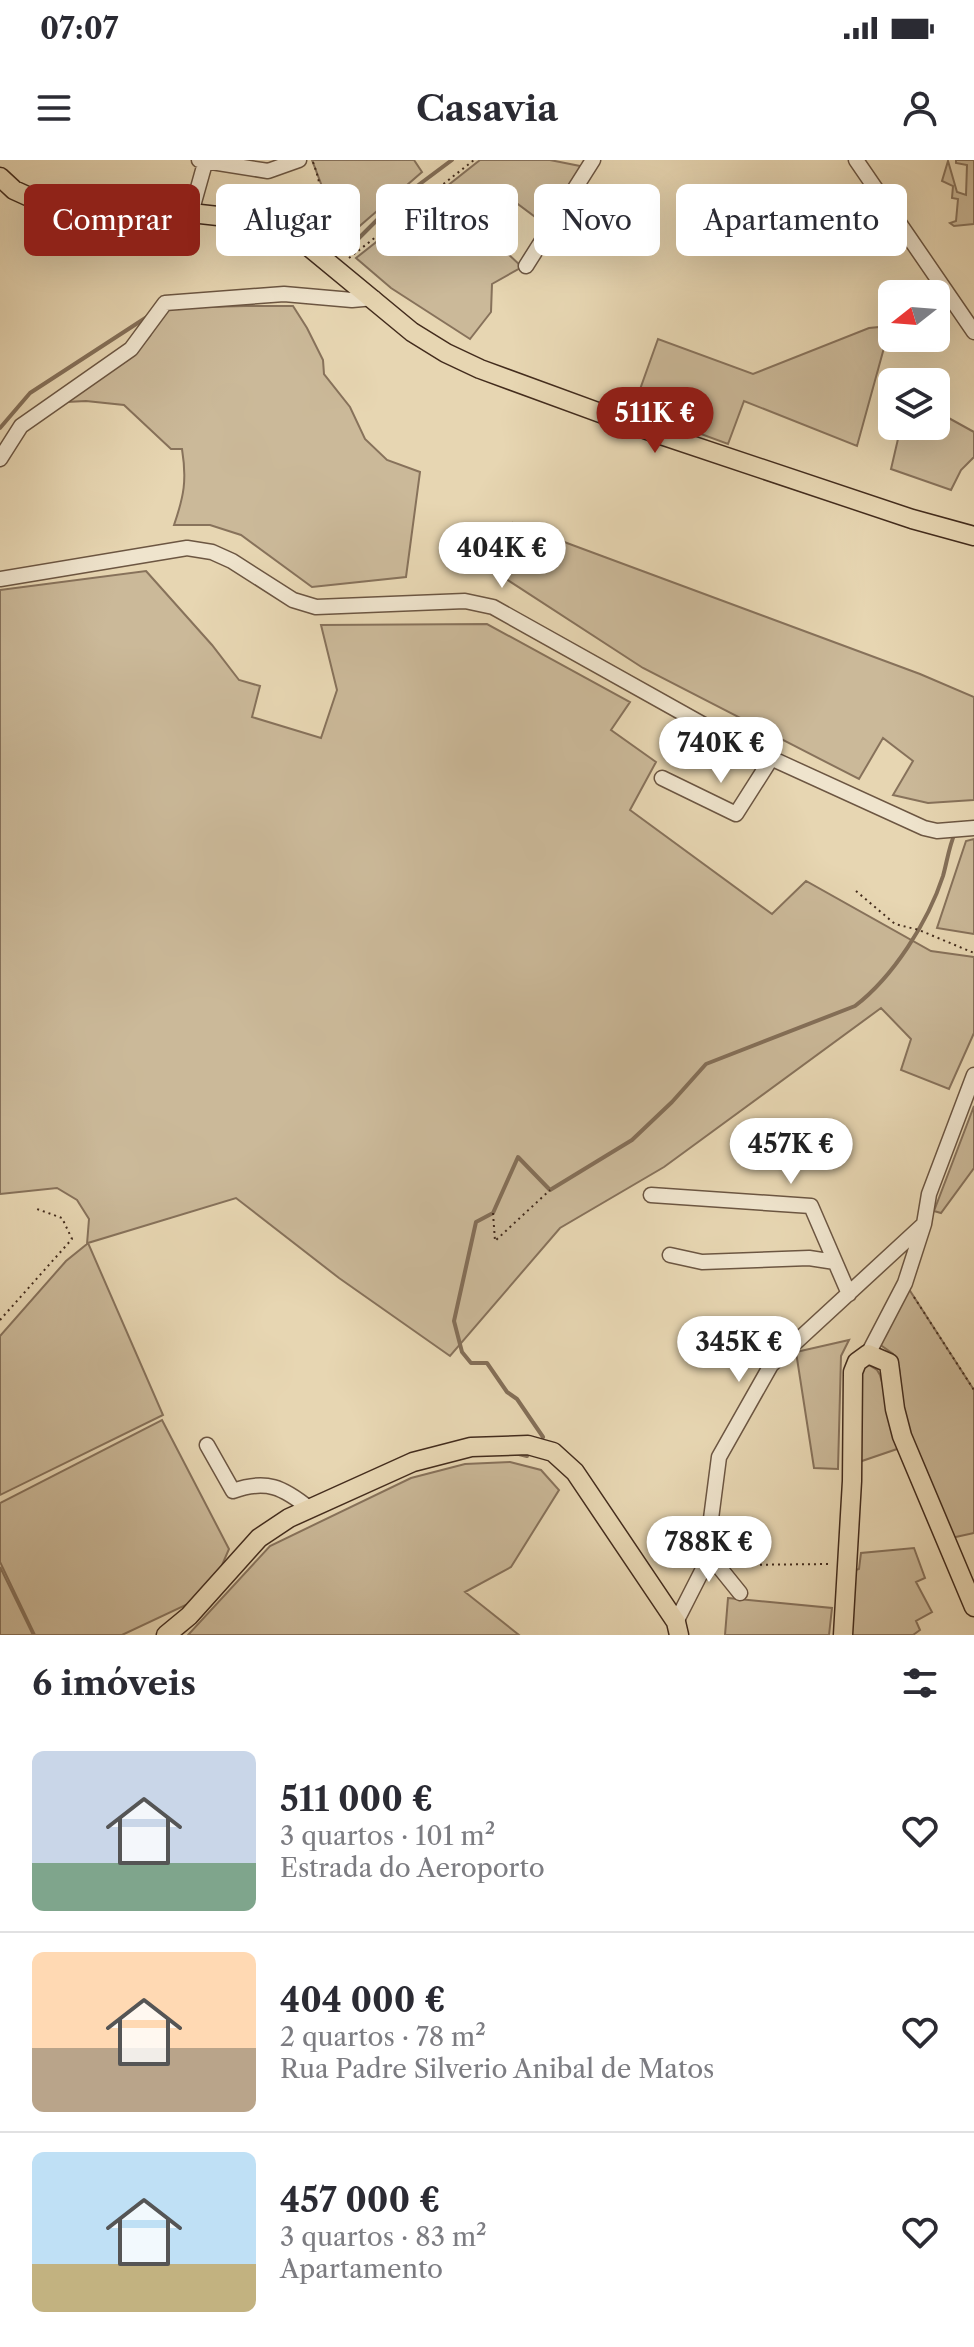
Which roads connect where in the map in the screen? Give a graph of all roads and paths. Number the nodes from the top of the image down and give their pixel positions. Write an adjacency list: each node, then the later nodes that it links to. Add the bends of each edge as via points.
1 (299, 160): 7 (street, via 268,171)
2 (312, 160): 10 (path)
3 (474, 160): 14 (path)
4 (593, 160): 13 (street)
5 (856, 160): 16 (street)
6 (202, 161): 7 (street); 9 (street)
7 (236, 164)
8 (0, 177): 11 (main road)
9 (197, 184)
10 (321, 184)
11 (24, 195)
12 (319, 256): 14 (main road)
13 (526, 266)
14 (337, 269): 15 (main road)
15 (374, 298): 17 (street, via 284,294 165,303 131,349 21,426); 18 (main road, via 412,332 480,369 655,433)
16 (974, 332)
17 (0, 459)
18 (974, 536)
19 (0, 579): 20 (street, via 187,548 232,561 293,600 316,607 465,601 493,607)
20 (771, 759): 21 (street, via 736,814); 22 (street, via 924,828)
21 (662, 778)
22 (974, 828)
23 (856, 891): 24 (path, via 895,924)
24 (974, 953)
25 (974, 1075): 30 (street, via 929,1194)
26 (550, 1190): 29 (path, via 495,1241)
27 (651, 1195): 32 (street, via 811,1206)
28 (37, 1209): 35 (path, via 62,1218 72,1239)
29 (493, 1213)
30 (924, 1224): 33 (street); 34 (street)
31 (670, 1255): 32 (street, via 702,1262)
32 (835, 1262): 34 (street)
33 (905, 1283): 36 (street); 37 (path)
34 (849, 1294): 40 (street, via 771,1365 719,1457)
35 (0, 1320)
36 (868, 1354): 41 (main road, via 853,1372); 44 (main road, via 889,1363 902,1436)
37 (974, 1390)
38 (207, 1445): 39 (street, via 233,1491 267,1484)
39 (310, 1509): 45 (main road, via 413,1462 471,1447 528,1445 553,1452 575,1472); 46 (main road, via 259,1538)
40 (707, 1552): 42 (street); 45 (street)
41 (847, 1564): 42 (path); 47 (main road)
42 (718, 1566): 43 (street)
43 (740, 1593)
44 (974, 1607)
45 (677, 1628)
46 (166, 1635)
47 (843, 1635)

